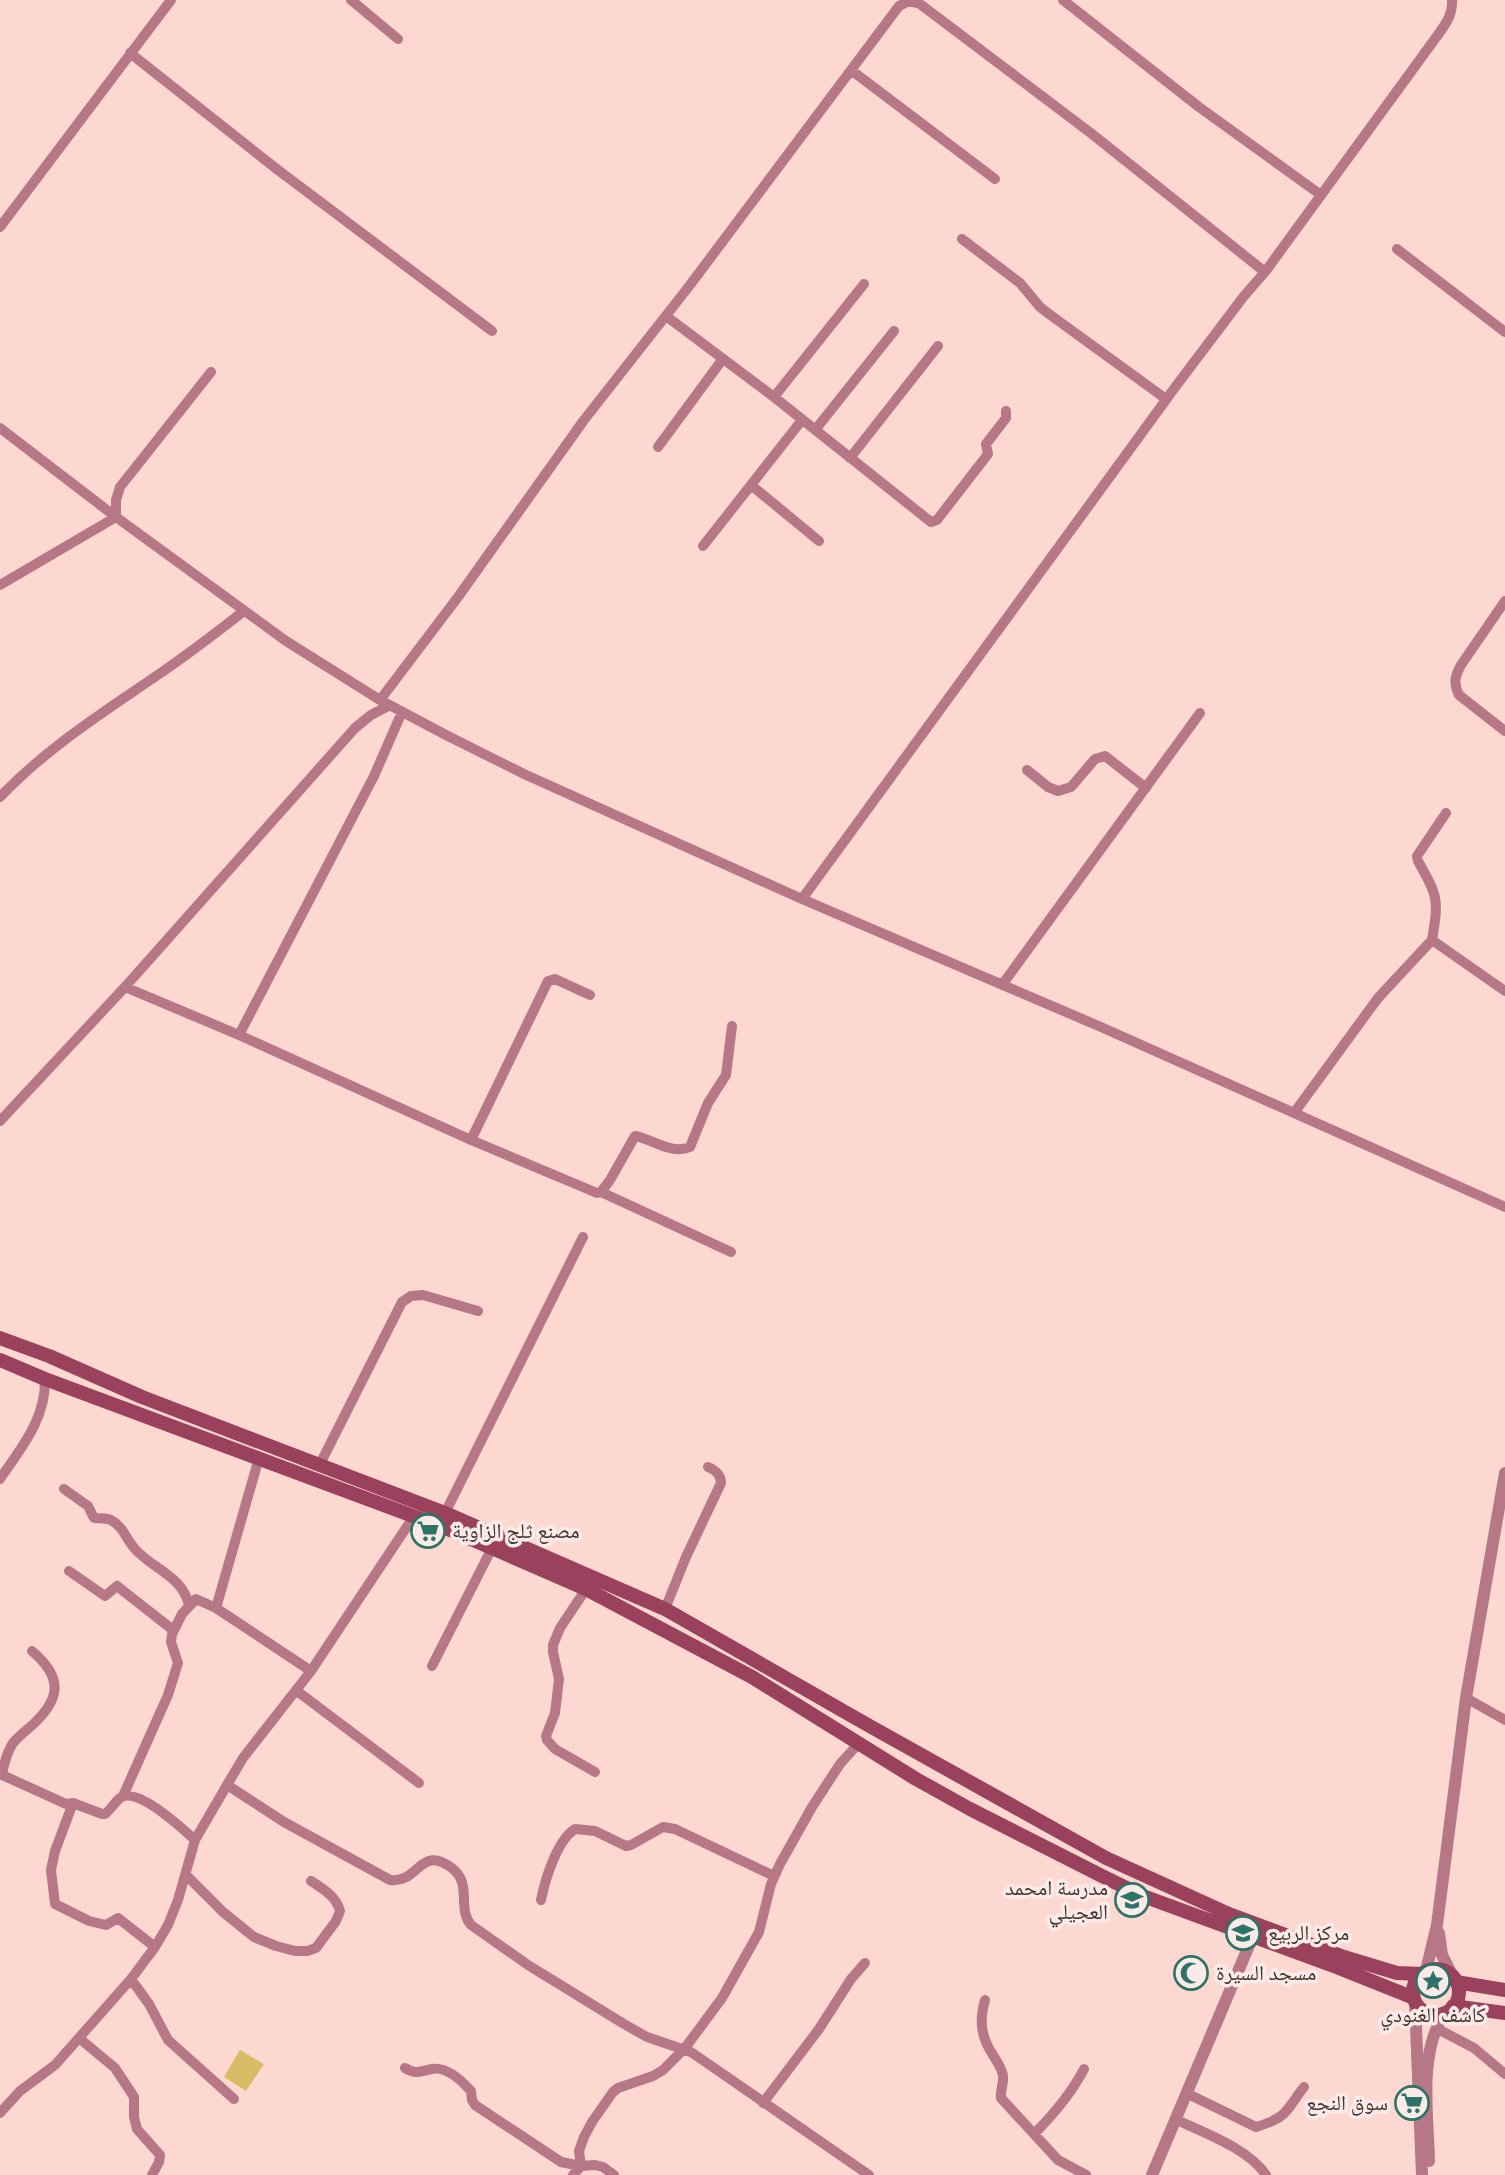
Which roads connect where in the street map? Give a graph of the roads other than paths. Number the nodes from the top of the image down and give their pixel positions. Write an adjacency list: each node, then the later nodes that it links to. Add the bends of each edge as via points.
1 (171, 0): 8 (street)
2 (351, 0): 7 (street)
3 (889, 0): 6 (street)
4 (1063, 0): 11 (street)
5 (1452, 0): 11 (street, via 1449,18 1440,32)
6 (896, 10): 9 (street); 15 (street, via 909,1 920,4)
7 (398, 39)
8 (130, 54): 12 (street); 18 (street)
9 (851, 70): 10 (street); 17 (street)
10 (995, 179)
11 (1321, 195): 15 (street)
12 (0, 227)
13 (962, 239): 25 (street, via 1020,283 1040,307)
14 (1397, 249): 20 (street)
15 (1265, 272): 25 (street)
16 (864, 285): 24 (street)
17 (666, 316): 22 (street); 39 (street, via 584,420)
18 (492, 331)
19 (894, 331): 29 (street)
20 (1505, 332)
21 (938, 346): 31 (street)
22 (722, 360): 24 (street); 30 (street)
23 (211, 372): 33 (street, via 120,487)
24 (774, 397): 27 (street)
25 (1166, 399): 47 (street)
26 (1006, 411): 31 (street, via 1006,418 986,444 988,454 933,523)
27 (802, 419): 29 (street); 32 (street)
28 (0, 428): 33 (street)
29 (815, 430): 31 (street)
30 (657, 447)
31 (850, 458)
32 (751, 485): 34 (street); 35 (street)
33 (116, 517): 36 (street); 38 (street)
34 (819, 541)
35 (703, 546)
36 (0, 585)
37 (1505, 601): 42 (street, via 1461,665 1454,686)
38 (244, 611): 39 (street); 45 (street, via 84,724)
39 (385, 703): 40 (street); 50 (street, via 355,728)
40 (402, 712): 47 (street, via 524,774); 54 (street, via 374,776)
41 (1200, 713): 44 (street)
42 (1505, 731)
43 (1027, 770): 44 (street, via 1058,791 1071,787 1095,759 1105,756)
44 (1146, 788): 49 (street)
45 (0, 797)
46 (1446, 813): 48 (street, via 1417,856 1436,897)
47 (802, 899): 49 (street)
48 (1432, 940): 51 (street); 55 (street, via 1378,998)
49 (1002, 985): 55 (street)
50 (125, 987): 54 (street); 56 (street)
51 (1505, 991)
52 (590, 995): 57 (street, via 555,979 548,981)
53 (732, 1026): 58 (street, via 726,1076 708,1103 690,1146 682,1150 635,1136)
54 (239, 1035): 57 (street)
55 (1294, 1113): 59 (street)
56 (0, 1121)
57 (471, 1140): 58 (street)
58 (601, 1192): 61 (street)
59 (1505, 1207)
60 (583, 1237): 72 (street)
61 (731, 1252)
62 (478, 1311): 67 (street, via 423,1296 402,1302)
63 (0, 1338): 67 (main road)
64 (0, 1360): 65 (main road)
65 (45, 1379): 66 (main road); 70 (street, via 37,1423)
66 (259, 1458): 73 (main road); 78 (street)
67 (319, 1466): 72 (main road)
68 (708, 1467): 79 (street, via 718,1473 721,1483)
69 (1505, 1473): 85 (street)
70 (0, 1479)
71 (64, 1489): 77 (street, via 88,1506 94,1518 109,1519 124,1531 132,1547 187,1595)
72 (444, 1513): 79 (main road)
73 (414, 1516): 74 (main road); 83 (street)
74 (492, 1548): 76 (main road); 82 (street)
75 (69, 1571): 80 (street, via 105,1596 117,1586)
76 (586, 1589): 87 (main road, via 752,1677); 88 (street, via 553,1644 559,1679 555,1713 546,1736 555,1749)
77 (188, 1606): 78 (street, via 196,1599); 80 (street)
78 (216, 1608): 83 (street)
79 (665, 1609): 100 (main road, via 1106,1858)
80 (173, 1630): 92 (street, via 171,1642 178,1664)
81 (33, 1651): 89 (street, via 53,1673 50,1707 10,1747)
82 (432, 1667)
83 (311, 1671): 84 (street)
84 (297, 1691): 90 (street); 91 (street)
85 (1466, 1698): 86 (street); 99 (street)
86 (1505, 1720)
87 (859, 1743): 96 (street, via 812,1807); 100 (main road, via 970,1809 1143,1896)
88 (595, 1772)
89 (1, 1774): 93 (street, via 66,1804)
90 (419, 1783)
91 (227, 1785): 94 (street); 113 (street, via 390,1880 407,1877 430,1860 447,1865 463,1881 466,1919 471,1925 624,2024 647,2037)
92 (124, 1796): 93 (street, via 105,1814); 94 (street, via 154,1806)
93 (73, 1803): 101 (street, via 51,1870 55,1904 89,1922 106,1926 118,1919)
94 (195, 1840): 95 (street)
95 (187, 1876): 97 (street, via 254,1937 307,1951 316,1948 340,1911 333,1897); 101 (street)
96 (774, 1876): 98 (street, via 676,1829 663,1827 626,1846 581,1829 571,1831 561,1845); 113 (street, via 750,1950)
97 (311, 1881)
98 (541, 1900)
99 (1437, 1925): 103 (street); 105 (street, via 1442,1955)
100 (1256, 1931): 103 (main road, via 1397,1973); 108 (main road); 119 (street)
101 (155, 1947): 104 (street)
102 (865, 1963): 121 (street)
103 (1424, 1972): 105 (main road, via 1437,1969); 108 (main road, via 1413,1988)
104 (131, 1979): 112 (street); 120 (street, via 168,2039)
105 (1454, 1979): 106 (main road); 109 (main road, via 1458,1993)
106 (1505, 1990)
107 (985, 2000): 124 (street, via 981,2026 1004,2078 1001,2098)
108 (1415, 2001): 109 (main road, via 1430,2014); 118 (street)
109 (1448, 2010): 110 (main road); 111 (street)
110 (1505, 2013)
111 (1436, 2028): 116 (street, via 1474,2048); 118 (street)
112 (79, 2038): 122 (street); 126 (street, via 116,2068 134,2097 137,2129 159,2155)
113 (685, 2048): 121 (street); 125 (street, via 653,2076 613,2092 584,2137)
114 (405, 2068): 125 (street, via 412,2073 435,2068 448,2071 471,2091 475,2105 494,2119 561,2162)
115 (1084, 2069): 124 (street, via 1074,2089)
116 (1505, 2074)
117 (1304, 2087): 119 (street, via 1279,2119 1256,2127)
118 (1423, 2092): 133 (street); 134 (street)
119 (1186, 2093): 123 (street)
120 (234, 2099)
121 (763, 2103): 129 (street)
122 (0, 2113)
123 (1175, 2119): 131 (street); 132 (street, via 1248,2155)
124 (1034, 2134): 130 (street, via 1059,2160)
125 (581, 2165): 127 (street); 128 (street, via 603,2167)
126 (152, 2175)
127 (573, 2175)
128 (614, 2175)
129 (869, 2175)
130 (1086, 2175)
131 (1152, 2175)
132 (1266, 2175)
133 (1422, 2175)
134 (1429, 2175)

